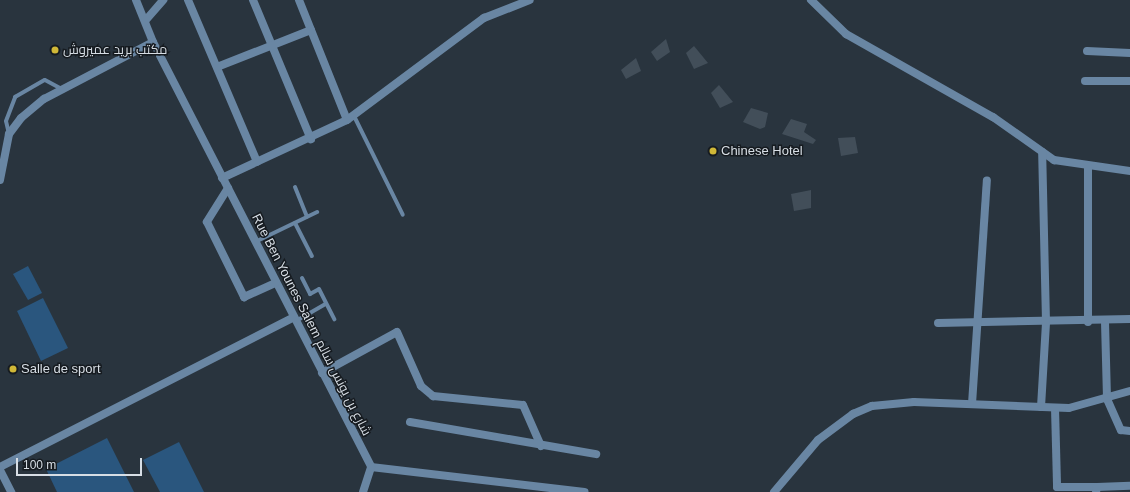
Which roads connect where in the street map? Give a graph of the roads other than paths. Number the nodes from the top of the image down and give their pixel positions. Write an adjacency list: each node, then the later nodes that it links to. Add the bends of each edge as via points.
1 (163, 0): 8 (street)
2 (188, 0): 14 (street)
3 (253, 0): 11 (street)
4 (299, 0): 9 (street)
5 (530, 0): 18 (street, via 484,18)
6 (811, 0): 21 (street, via 846,34 993,117)
7 (139, 2): 8 (street, Rue Ben Younes Salem شارع بن يونس سالم)
8 (145, 21): 10 (street, Rue Ben Younes Salem شارع بن يونس سالم)
9 (311, 30): 11 (street); 18 (street)
10 (153, 42): 17 (street); 25 (street, Rue Ben Younes Salem شارع بن يونس سالم)
11 (272, 46): 14 (street); 20 (street)
12 (1087, 52): 13 (street)
13 (1130, 53)
14 (217, 67): 22 (street)
15 (1085, 81): 16 (street)
16 (1130, 81)
17 (63, 89): 19 (street, via 21,118); 19 (lane, via 45,80 15,97 6,122)
18 (350, 118): 20 (street); 31 (lane)
19 (9, 134): 26 (street)
20 (311, 139): 22 (street)
21 (1042, 152): 23 (street, via 1054,160); 43 (street)
22 (257, 162): 25 (street)
23 (1088, 166): 24 (street); 44 (street)
24 (1130, 172)
25 (222, 178): 29 (street, Rue Ben Younes Salem شارع بن يونس سالم)
26 (0, 180)
27 (987, 180): 42 (street)
28 (295, 187): 32 (lane)
29 (228, 188): 34 (street, Rue Ben Younes Salem شارع بن يونس سالم); 37 (street, via 207,222 244,297)
30 (317, 212): 32 (lane)
31 (403, 215)
32 (307, 216): 33 (lane)
33 (295, 223): 34 (lane); 35 (lane)
34 (255, 242): 37 (street, Rue Ben Younes Salem شارع بن يونس سالم)
35 (312, 256)
36 (302, 278): 38 (lane, via 310,294 318,289)
37 (275, 284): 39 (street, Rue Ben Younes Salem شارع بن يونس سالم)
38 (326, 304): 39 (lane); 40 (lane)
39 (295, 319): 47 (street, Rue Ben Younes Salem شارع بن يونس سالم); 57 (street)
40 (334, 319)
41 (1130, 319): 45 (street)
42 (976, 322): 43 (street); 46 (street); 50 (street)
43 (1046, 322): 44 (street); 51 (street)
44 (1088, 322): 45 (street)
45 (1105, 322): 49 (street)
46 (938, 323)
47 (322, 373): 55 (street, via 396,332 421,386 433,396 523,405); 58 (street, Rue Ben Younes Salem شارع بن يونس سالم)
48 (1130, 391): 49 (street)
49 (1107, 398): 52 (street, via 1069,408); 54 (street, via 1121,430)
50 (972, 404): 51 (street); 62 (street, via 872,406 822,436)
51 (1041, 407): 52 (street)
52 (1055, 408): 61 (street, via 1057,487)
53 (410, 422): 55 (street)
54 (1130, 431)
55 (541, 446): 56 (street)
56 (596, 454)
57 (0, 467)
58 (371, 467): 64 (street); 65 (street)
59 (0, 470): 63 (street)
60 (1130, 486): 61 (street)
61 (1096, 489)
62 (775, 491)
63 (11, 492)
64 (363, 492)
65 (585, 492)

